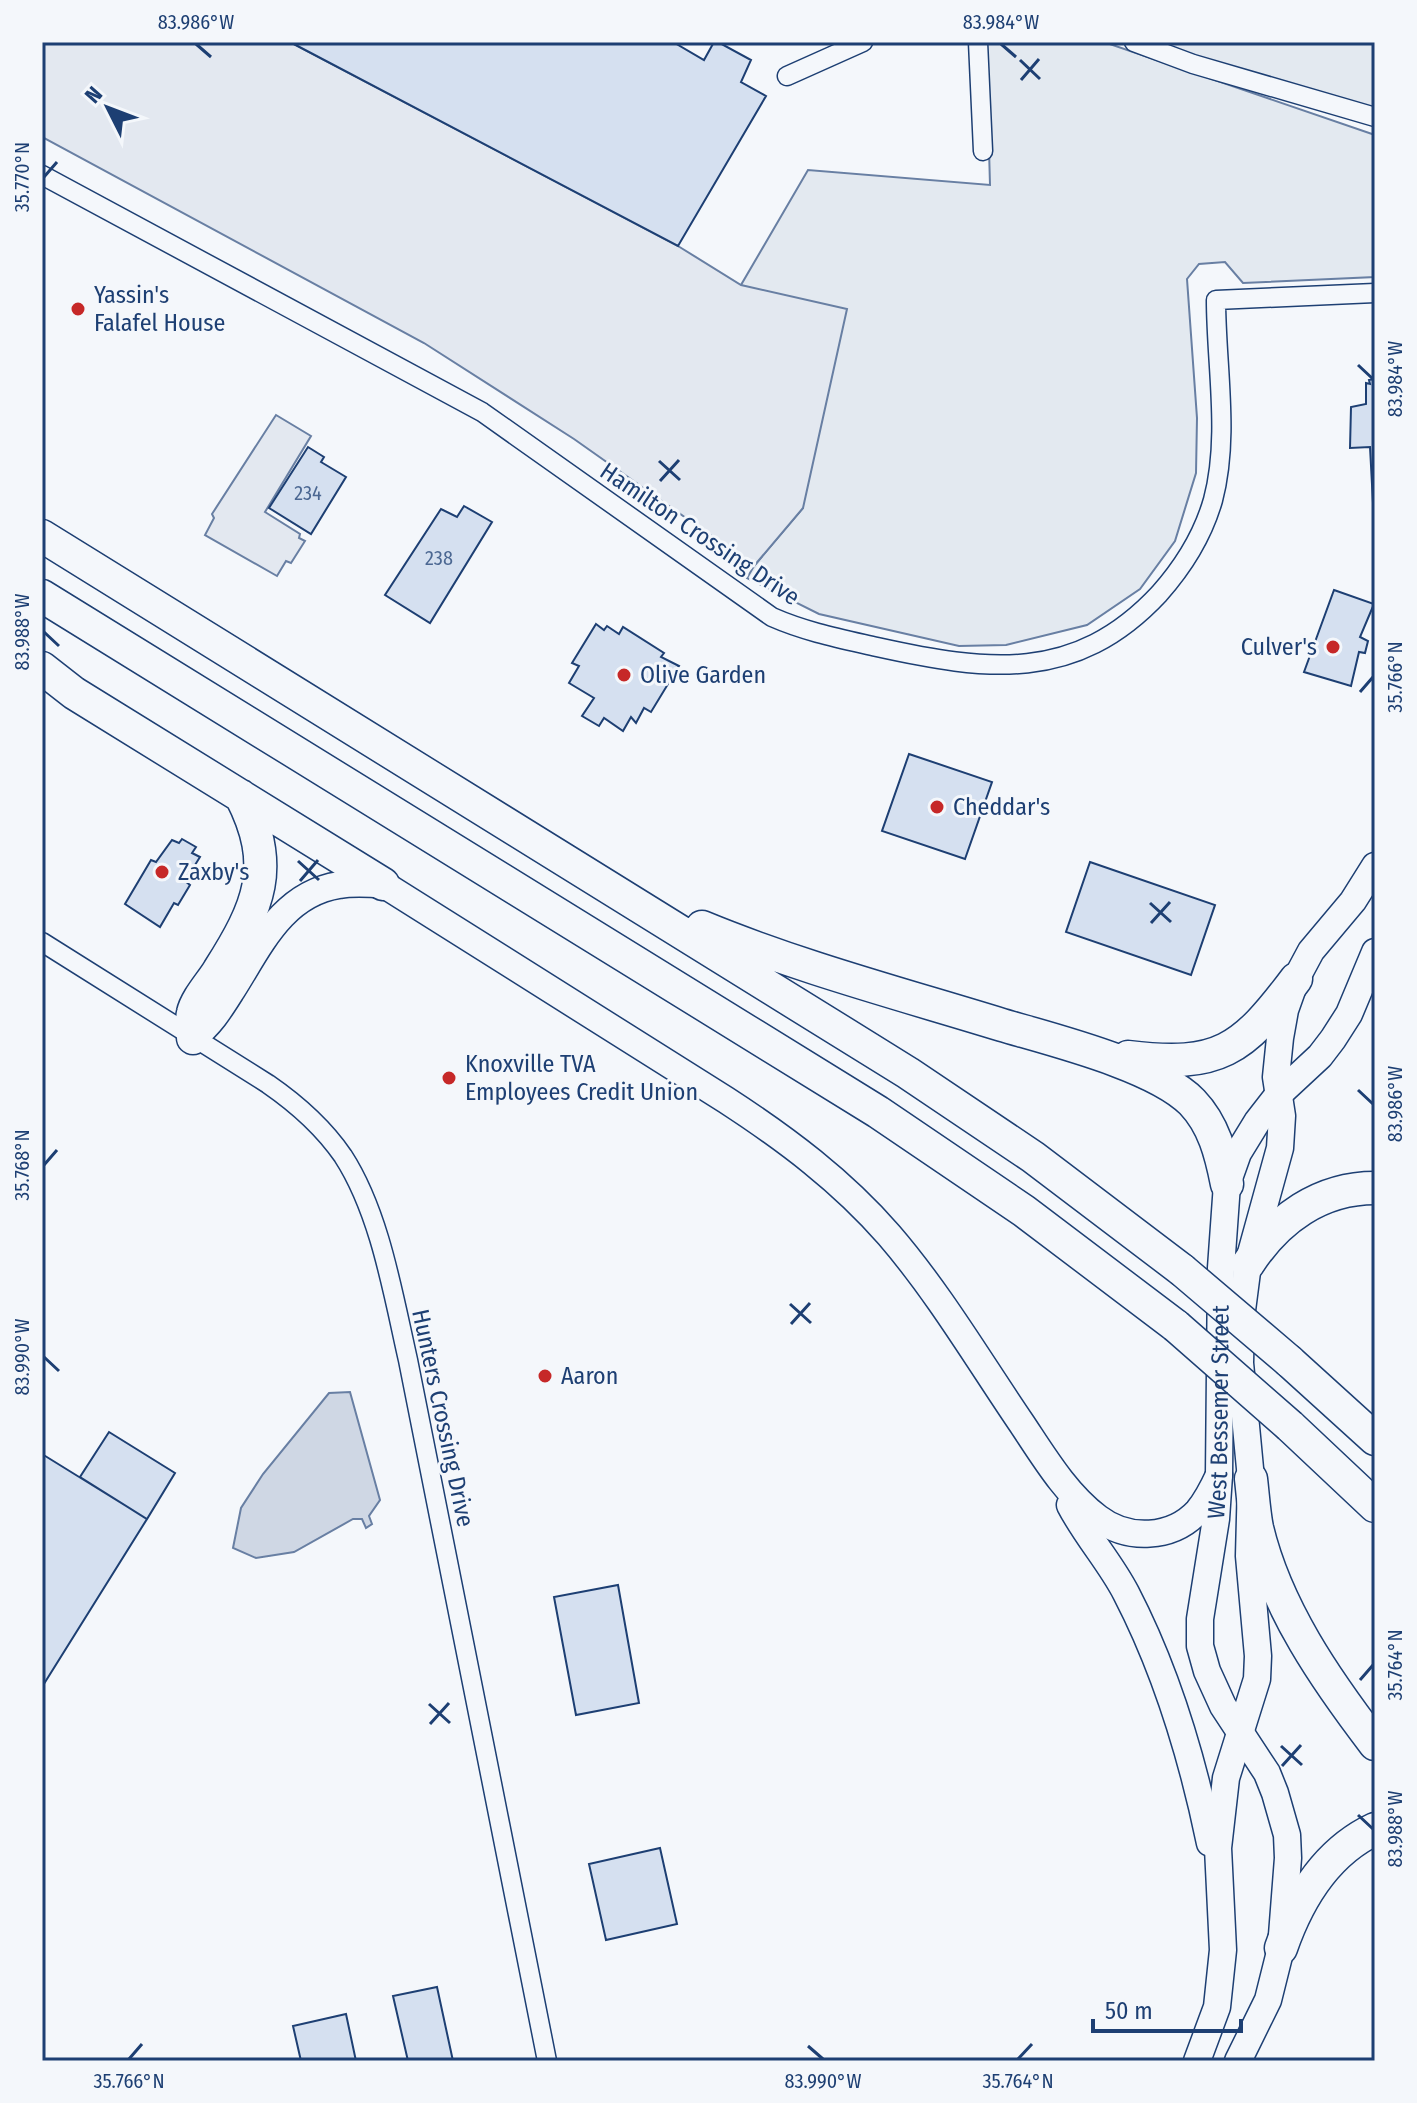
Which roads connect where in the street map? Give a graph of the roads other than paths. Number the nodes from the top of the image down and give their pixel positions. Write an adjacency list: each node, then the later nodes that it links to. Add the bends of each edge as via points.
1 (863, 42): 4 (street)
2 (978, 42): 7 (street)
3 (1134, 42): 6 (street)
4 (826, 49): 5 (street)
5 (787, 76)
6 (1375, 117)
7 (983, 151)
8 (42, 175): 9 (street, Hamilton Crossing Drive, via 482,412 772,617 853,641 974,665 1047,661 1076,652 1127,624 1186,560 1212,502 1221,461 1216,300)
9 (1375, 293)
10 (42, 536): 16 (highway)
11 (42, 596): 30 (highway, bridge, via 878,1112 1024,1211 1176,1326)
12 (42, 668): 13 (highway)
13 (241, 796): 15 (highway); 20 (highway, via 255,823 262,866 238,940 193,1011)
14 (1375, 866): 19 (main road, West Bessemer Street)
15 (383, 884): 20 (main road, via 341,884 298,901 262,939 211,1024); 27 (main road, via 726,1100 816,1164 890,1236)
16 (621, 894): 21 (highway, via 784,958); 26 (highway, bridge, via 1033,1157 1182,1270)
17 (42, 942): 20 (street, Hunters Crossing Drive)
18 (1375, 952): 22 (main road, West Bessemer Street, via 1333,1039)
19 (1296, 979): 21 (highway, via 1252,1031 1208,1058 1184,1062); 22 (main road, West Bessemer Street, via 1280,1038)
20 (193, 1038): 36 (street, Hunters Crossing Drive, via 289,1098 324,1132 360,1189 376,1231 408,1360)
21 (1101, 1054): 23 (highway, via 1168,1084 1191,1101 1216,1139)
22 (1278, 1095): 23 (main road, West Bessemer Street, via 1238,1153); 25 (main road, West Bessemer Street, via 1280,1148)
23 (1227, 1184): 28 (main road, West Bessemer Street)
24 (1375, 1188): 25 (highway, via 1335,1194 1301,1208)
25 (1248, 1264): 29 (main road, West Bessemer Street, via 1240,1363)
26 (1375, 1439)
27 (1055, 1473): 28 (main road, via 1100,1519 1122,1530 1149,1534 1196,1514); 34 (main road, via 1147,1638 1192,1760)
28 (1219, 1475): 31 (main road, West Bessemer Street, via 1200,1646)
29 (1251, 1479): 31 (main road, West Bessemer Street, via 1249,1556 1257,1679); 32 (highway, via 1257,1527 1271,1573 1320,1666)
30 (1375, 1506)
31 (1239, 1733): 34 (main road, West Bessemer Street, via 1220,1816); 35 (main road, West Bessemer Street, via 1267,1773 1287,1835)
32 (1375, 1744)
33 (1375, 1829): 35 (highway, via 1317,1876 1293,1915)
34 (1220, 1892): 37 (main road, West Bessemer Street, via 1223,1950 1217,2007)
35 (1281, 1948): 38 (main road, West Bessemer Street, via 1268,2000)
36 (547, 2061)
37 (1197, 2061)
38 (1238, 2061)

